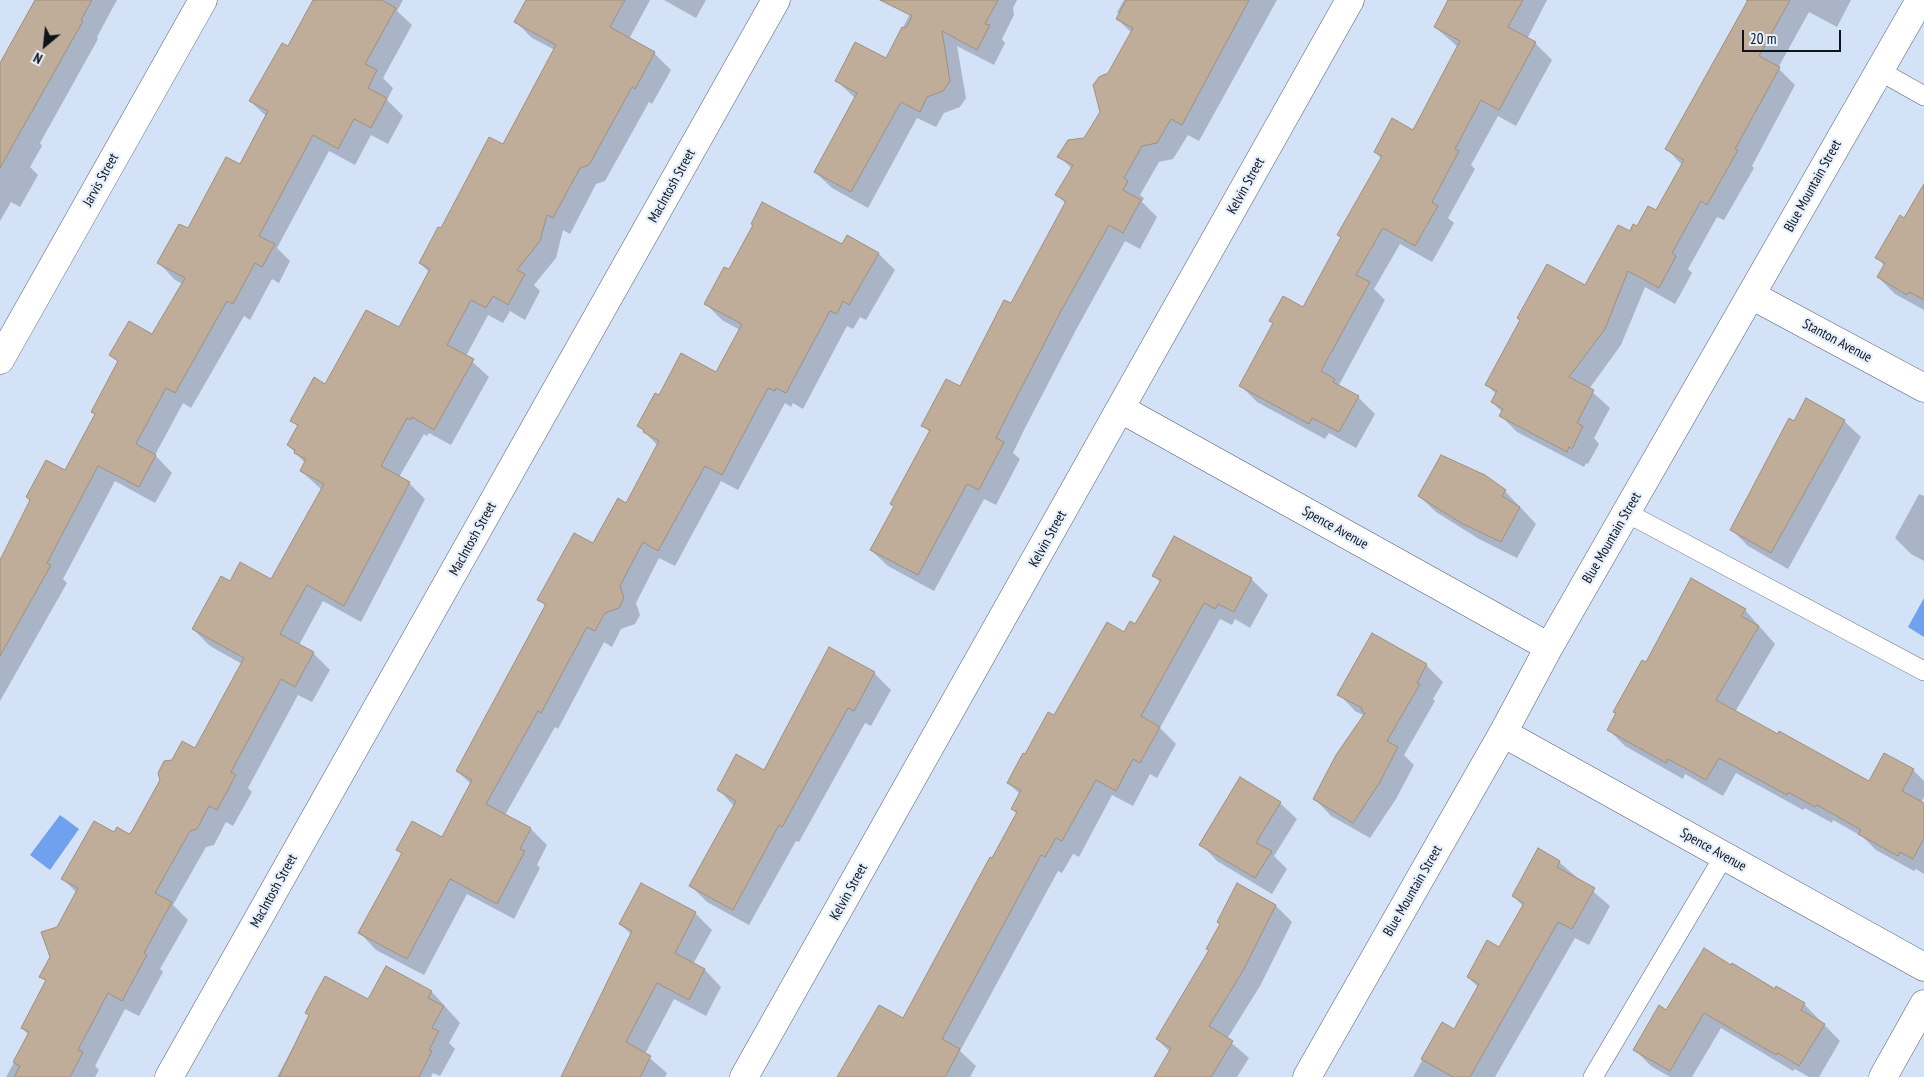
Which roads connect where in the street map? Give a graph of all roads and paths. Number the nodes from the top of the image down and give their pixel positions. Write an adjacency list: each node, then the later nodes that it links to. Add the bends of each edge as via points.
1 (203, 0): 8 (street, Jarvis Street)
2 (776, 0): 18 (street, MacIntosh Street)
3 (1350, 0): 10 (street, Kelvin Street)
4 (1920, 0): 5 (street, Blue Mountain Street)
5 (1878, 70): 6 (lane); 7 (street, Blue Mountain Street)
6 (1924, 96)
7 (1751, 295): 9 (street, Stanton Avenue); 11 (street, Blue Mountain Street)
8 (0, 360)
9 (1924, 388)
10 (1121, 409): 12 (street, Spence Avenue); 19 (street, Kelvin Street)
11 (1627, 513): 12 (street, Blue Mountain Street); 13 (lane)
12 (1548, 647): 14 (street, Blue Mountain Street)
13 (1924, 671)
14 (1503, 733): 15 (street, Spence Avenue); 20 (street, Blue Mountain Street)
15 (1724, 856): 16 (street, Spence Avenue); 21 (lane)
16 (1924, 967)
17 (1924, 1004): 22 (street)
18 (169, 1077)
19 (744, 1077)
20 (1307, 1077)
21 (1593, 1077)
22 (1883, 1077)

